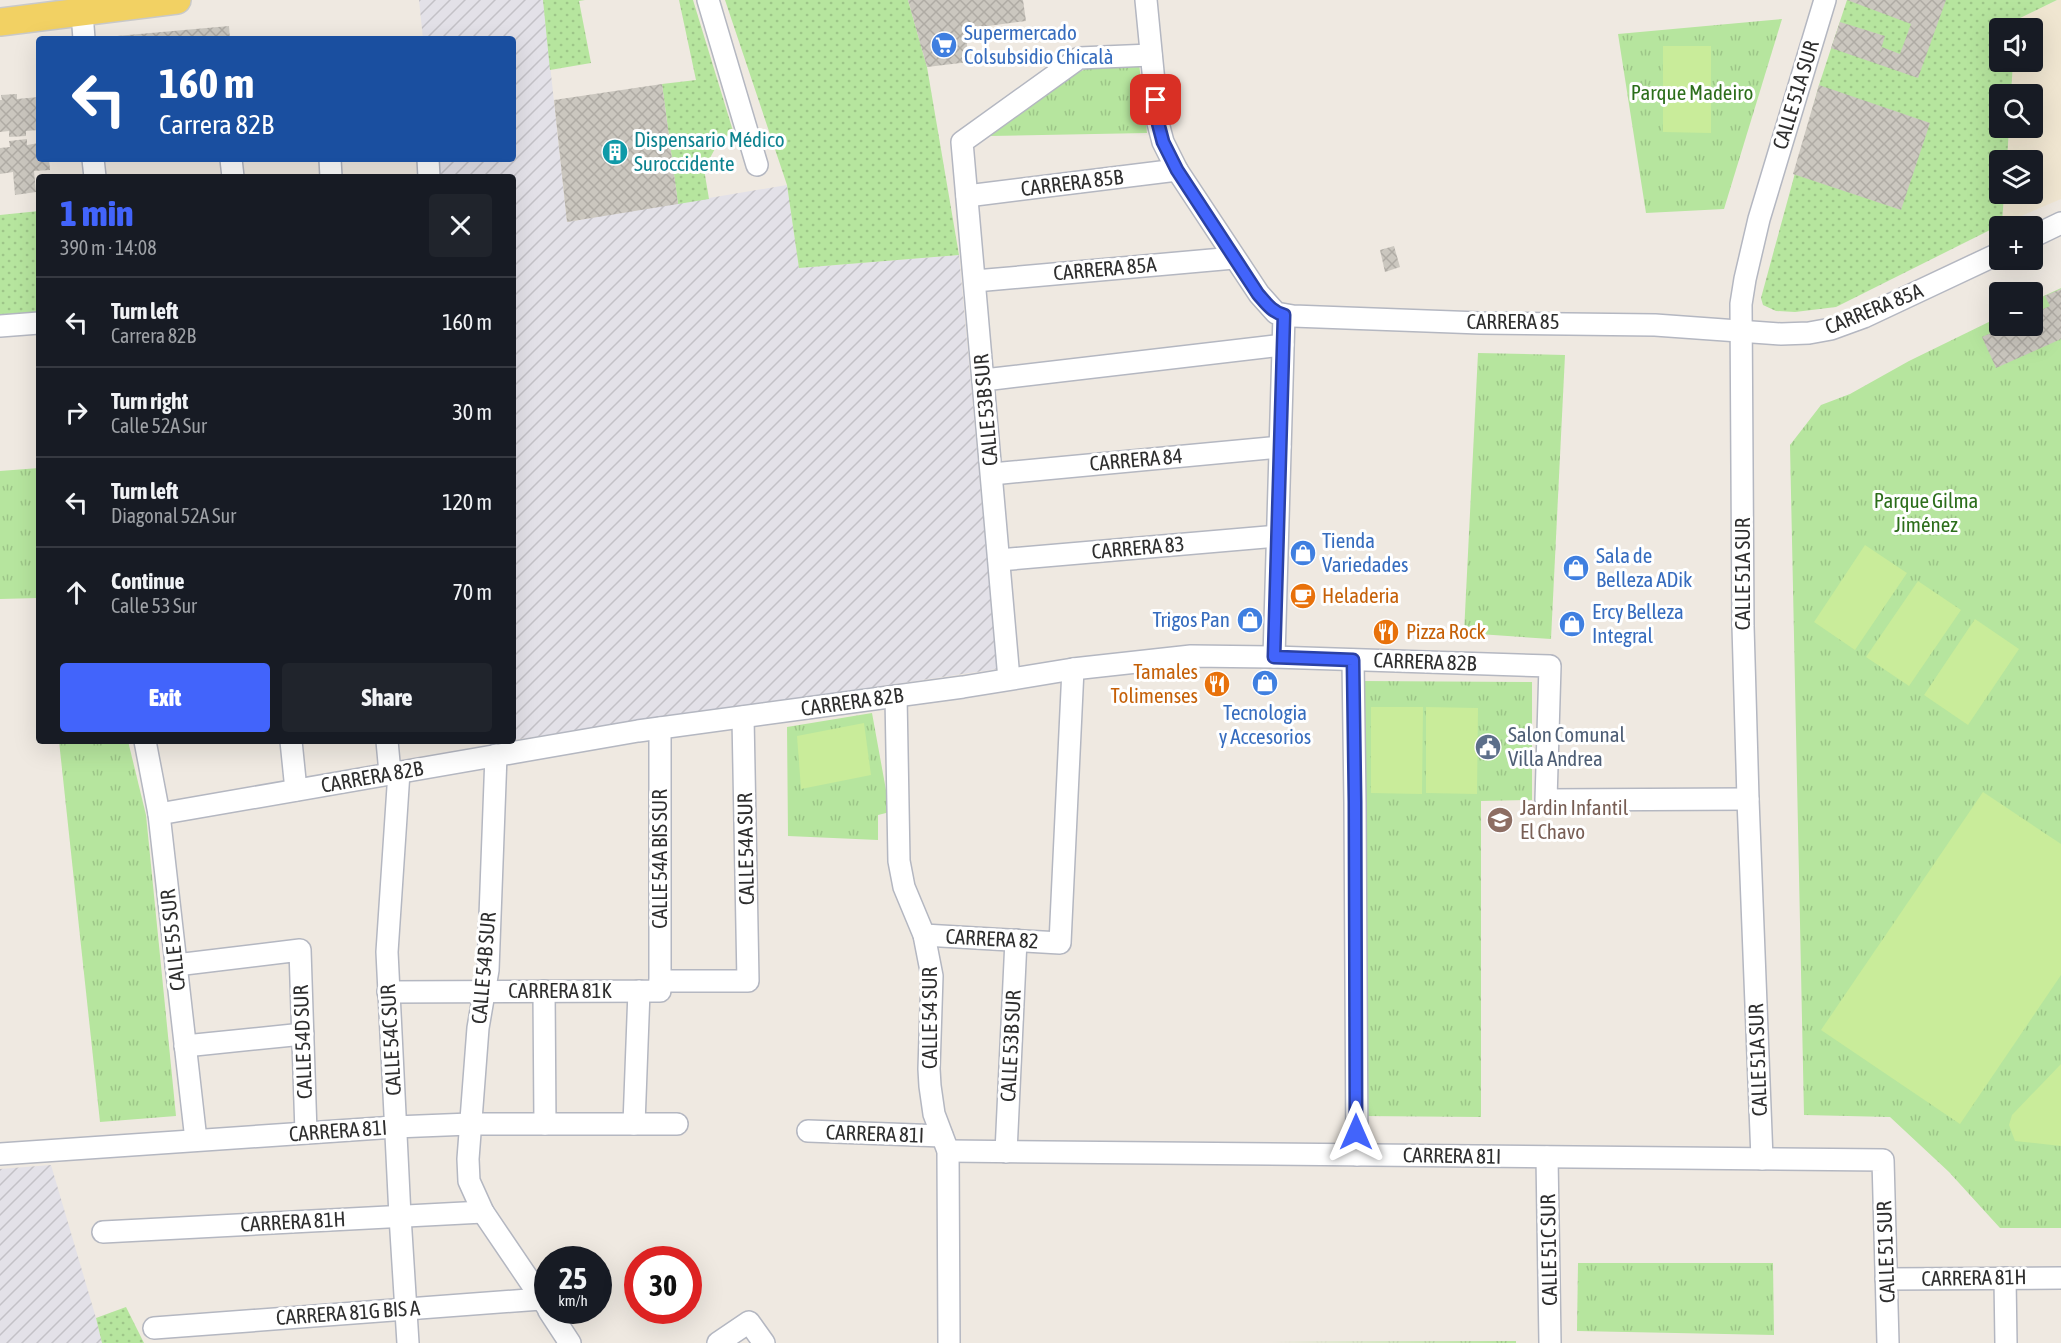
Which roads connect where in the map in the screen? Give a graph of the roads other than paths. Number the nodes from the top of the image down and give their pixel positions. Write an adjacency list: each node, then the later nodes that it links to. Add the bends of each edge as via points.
1 (177, 0): 5 (main road)
2 (708, 0): 9 (street)
3 (1146, 0): 8 (street)
4 (1825, 0): 20 (street, CALLE 51A SUR, via 1749,259 1741,304)
5 (81, 6): 6 (main road); 7 (street)
6 (0, 22)
7 (84, 36)
8 (1151, 55): 10 (street, via 1158,123); 11 (street, CALLE 53B SUR, via 1079,58 962,142)
9 (758, 165)
10 (1177, 170): 11 (street, CARRERA 85B); 14 (street)
11 (967, 196): 16 (street, CALLE 53B SUR)
12 (2061, 224): 13 (street)
13 (2043, 232)
14 (1234, 258): 16 (street, CARRERA 85A); 17 (street, via 1269,307)
15 (1989, 258): 20 (street, CARRERA 85A, via 1864,317 1831,328 1798,333)
16 (975, 281): 22 (street, CALLE 53B SUR)
17 (1284, 315): 20 (street, CARRERA 85); 21 (street)
18 (36, 323): 19 (street)
19 (0, 326)
20 (1742, 330): 40 (street, CALLE 51A SUR)
21 (1283, 345): 22 (street); 23 (street)
22 (984, 380): 24 (street, CALLE 53B SUR)
23 (1280, 447): 24 (street, CARRERA 84); 25 (street)
24 (992, 474): 26 (street, CALLE 53B SUR)
25 (1277, 536): 26 (street, CARRERA 83); 27 (street)
26 (999, 560): 30 (street, CALLE 53B SUR)
27 (1274, 657): 28 (street, CARRERA 82B); 29 (street, CARRERA 82B, via 1191,656)
28 (1353, 660): 40 (street, CARRERA 82B, via 1550,666 1546,800); 63 (street)
29 (1073, 669): 30 (street, CARRERA 82B); 43 (street, CARRERA 82, via 1060,943)
30 (1010, 679): 31 (street, CARRERA 82B)
31 (896, 696): 32 (street, CARRERA 82B); 42 (street, CALLE 54 SUR, via 899,861 904,887)
32 (743, 717): 33 (street, CARRERA 82B); 45 (street, CALLE 54A SUR)
33 (660, 728): 37 (street, CARRERA 82B); 46 (street, CALLE 54A BIS SUR)
34 (146, 744): 41 (street, CALLE 55 SUR)
35 (291, 744): 39 (street)
36 (388, 744): 38 (street, CALLE 54C SUR)
37 (489, 751): 38 (street, CARRERA 82B); 49 (street, CALLE 54B SUR, via 488,970)
38 (395, 773): 39 (street, CARRERA 82B); 48 (street, CALLE 54C SUR)
39 (296, 790): 41 (street, CARRERA 82B)
40 (1748, 799): 65 (street, CALLE 51A SUR)
41 (159, 814): 44 (street, CALLE 55 SUR)
42 (924, 935): 43 (street, CARRERA 82); 60 (street, CALLE 54 SUR, via 932,976 930,1086 934,1114)
43 (1016, 940): 61 (street, CALLE 53B SUR)
44 (176, 965): 50 (street, CALLE 54D SUR, via 300,950); 51 (street, CALLE 55 SUR)
45 (748, 981): 46 (street, CARRERA 81K)
46 (653, 988): 47 (street, CARRERA 81K); 54 (street, CALLE 54A BIS SUR)
47 (544, 991): 49 (street, CARRERA 81K); 53 (street)
48 (388, 992): 49 (street, CARRERA 81K); 56 (street, CALLE 54C SUR)
49 (484, 992): 52 (street, CALLE 54B SUR)
50 (303, 1034): 51 (street); 58 (street, CALLE 54D SUR)
51 (185, 1046): 59 (street, CALLE 55 SUR)
52 (470, 1124): 53 (street, CARRERA 81I); 56 (street, CARRERA 81I); 67 (street, CALLE 54B SUR, via 469,1181)
53 (545, 1124): 54 (street, CARRERA 81I)
54 (634, 1124): 55 (street, CARRERA 81I)
55 (677, 1124)
56 (395, 1127): 58 (street, CARRERA 81I); 68 (street, CALLE 54C SUR)
57 (808, 1131): 60 (street, CARRERA 81I)
58 (306, 1133): 59 (street, CARRERA 81I)
59 (196, 1140): 62 (street, CARRERA 81I)
60 (945, 1144): 61 (street, CARRERA 81I); 82 (street, CALLE 54 SUR)
61 (1006, 1152): 63 (street, CARRERA 81I)
62 (0, 1154)
63 (1357, 1155): 64 (street, CARRERA 81I)
64 (1547, 1157): 65 (street, CARRERA 81I); 83 (street, CALLE 51C SUR)
65 (1762, 1159): 66 (street, CARRERA 81I)
66 (1883, 1160): 72 (street, CALLE 51 SUR)
67 (483, 1212): 68 (street, CARRERA 81H); 73 (street)
68 (400, 1216): 69 (street, CARRERA 81H); 75 (street, CALLE 54C SUR)
69 (103, 1232)
70 (2005, 1278): 71 (street, CARRERA 81H); 72 (street, CARRERA 81H); 85 (street)
71 (2061, 1278)
72 (1886, 1279): 84 (street, CALLE 51 SUR)
73 (534, 1288)
74 (534, 1306): 75 (street, CARRERA 81G BIS A)
75 (405, 1308): 77 (street, CARRERA 81G BIS A); 78 (street, CALLE 54C SUR)
76 (558, 1324): 79 (street)
77 (154, 1328)
78 (408, 1343)
79 (570, 1343)
80 (718, 1343): 81 (street, via 749,1322)
81 (764, 1343)
82 (950, 1343)
83 (1550, 1343)
84 (1888, 1343)
85 (2006, 1343)

